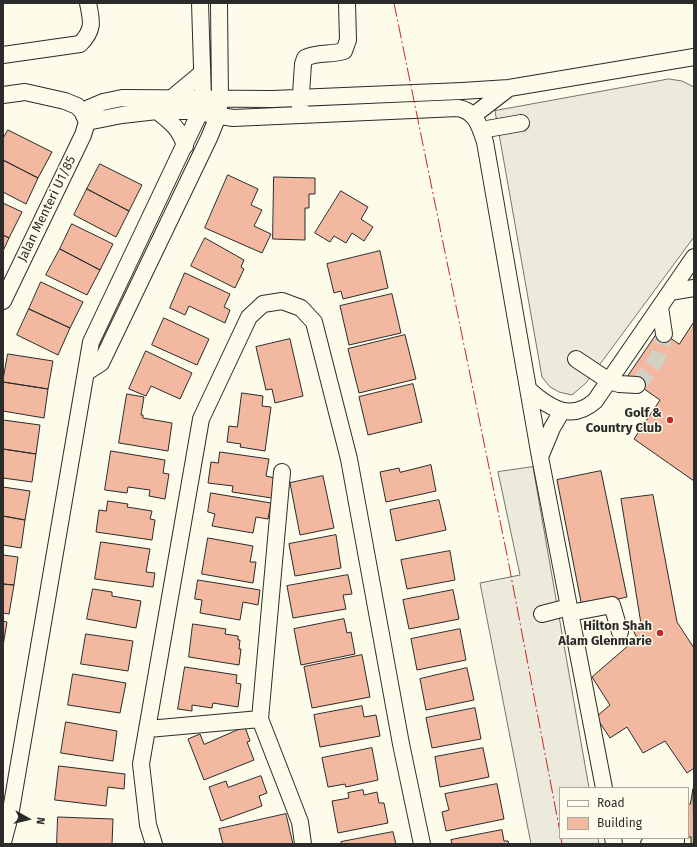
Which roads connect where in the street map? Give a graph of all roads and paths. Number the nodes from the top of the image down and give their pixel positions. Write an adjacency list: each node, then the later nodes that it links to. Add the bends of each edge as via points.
1 (88, 3): 5 (street, via 92,23 90,32 80,44)
2 (200, 3): 7 (street)
3 (218, 3): 12 (street)
4 (347, 3): 11 (street, via 348,40 344,51 305,58)
5 (3, 55)
6 (694, 57): 8 (street)
7 (202, 73): 10 (street); 14 (street)
8 (509, 88): 11 (street); 16 (street)
9 (3, 96): 17 (street, via 25,92 65,101 77,106)
10 (172, 98): 14 (street); 17 (street, via 122,98 103,102)
11 (301, 98): 13 (street); 19 (street)
12 (220, 99): 13 (street); 14 (street); 18 (street)
13 (259, 99): 20 (street)
14 (202, 106): 15 (street); 18 (street); 23 (street)
15 (157, 111): 17 (street); 23 (street, via 174,124)
16 (474, 115): 19 (street, via 458,108); 22 (street)
17 (84, 116): 27 (street, Jalan Menteri U1/85, via 83,135)
18 (218, 116): 20 (street); 31 (street, via 101,363)
19 (300, 116): 20 (street)
20 (258, 117)
21 (521, 123): 22 (street)
22 (481, 130): 34 (street)
23 (185, 146): 31 (street, via 91,342)
24 (694, 257): 26 (street)
25 (694, 288): 26 (street)
26 (670, 292): 28 (street)
27 (3, 301)
28 (660, 307): 29 (street); 32 (street)
29 (664, 334)
30 (576, 359): 32 (street)
31 (88, 372): 45 (street, via 10,816)
32 (609, 381): 33 (street); 35 (street, via 589,406)
33 (637, 384)
34 (529, 390): 35 (street, via 544,404); 36 (street)
35 (562, 411): 36 (street)
36 (540, 457): 38 (street)
37 (282, 472): 41 (street)
38 (570, 610): 39 (street); 40 (street, via 612,605); 43 (street)
39 (542, 614)
40 (620, 632)
41 (260, 719): 42 (street); 47 (street, via 300,822)
42 (148, 729): 46 (street, via 141,764 148,825); 48 (street, via 200,419 249,317 263,304 282,301 301,308 314,322 349,460)
43 (604, 787)
44 (676, 839): 49 (street, via 676,842)
45 (3, 842)
46 (154, 844)
47 (303, 844)
48 (422, 844)
49 (649, 844)

